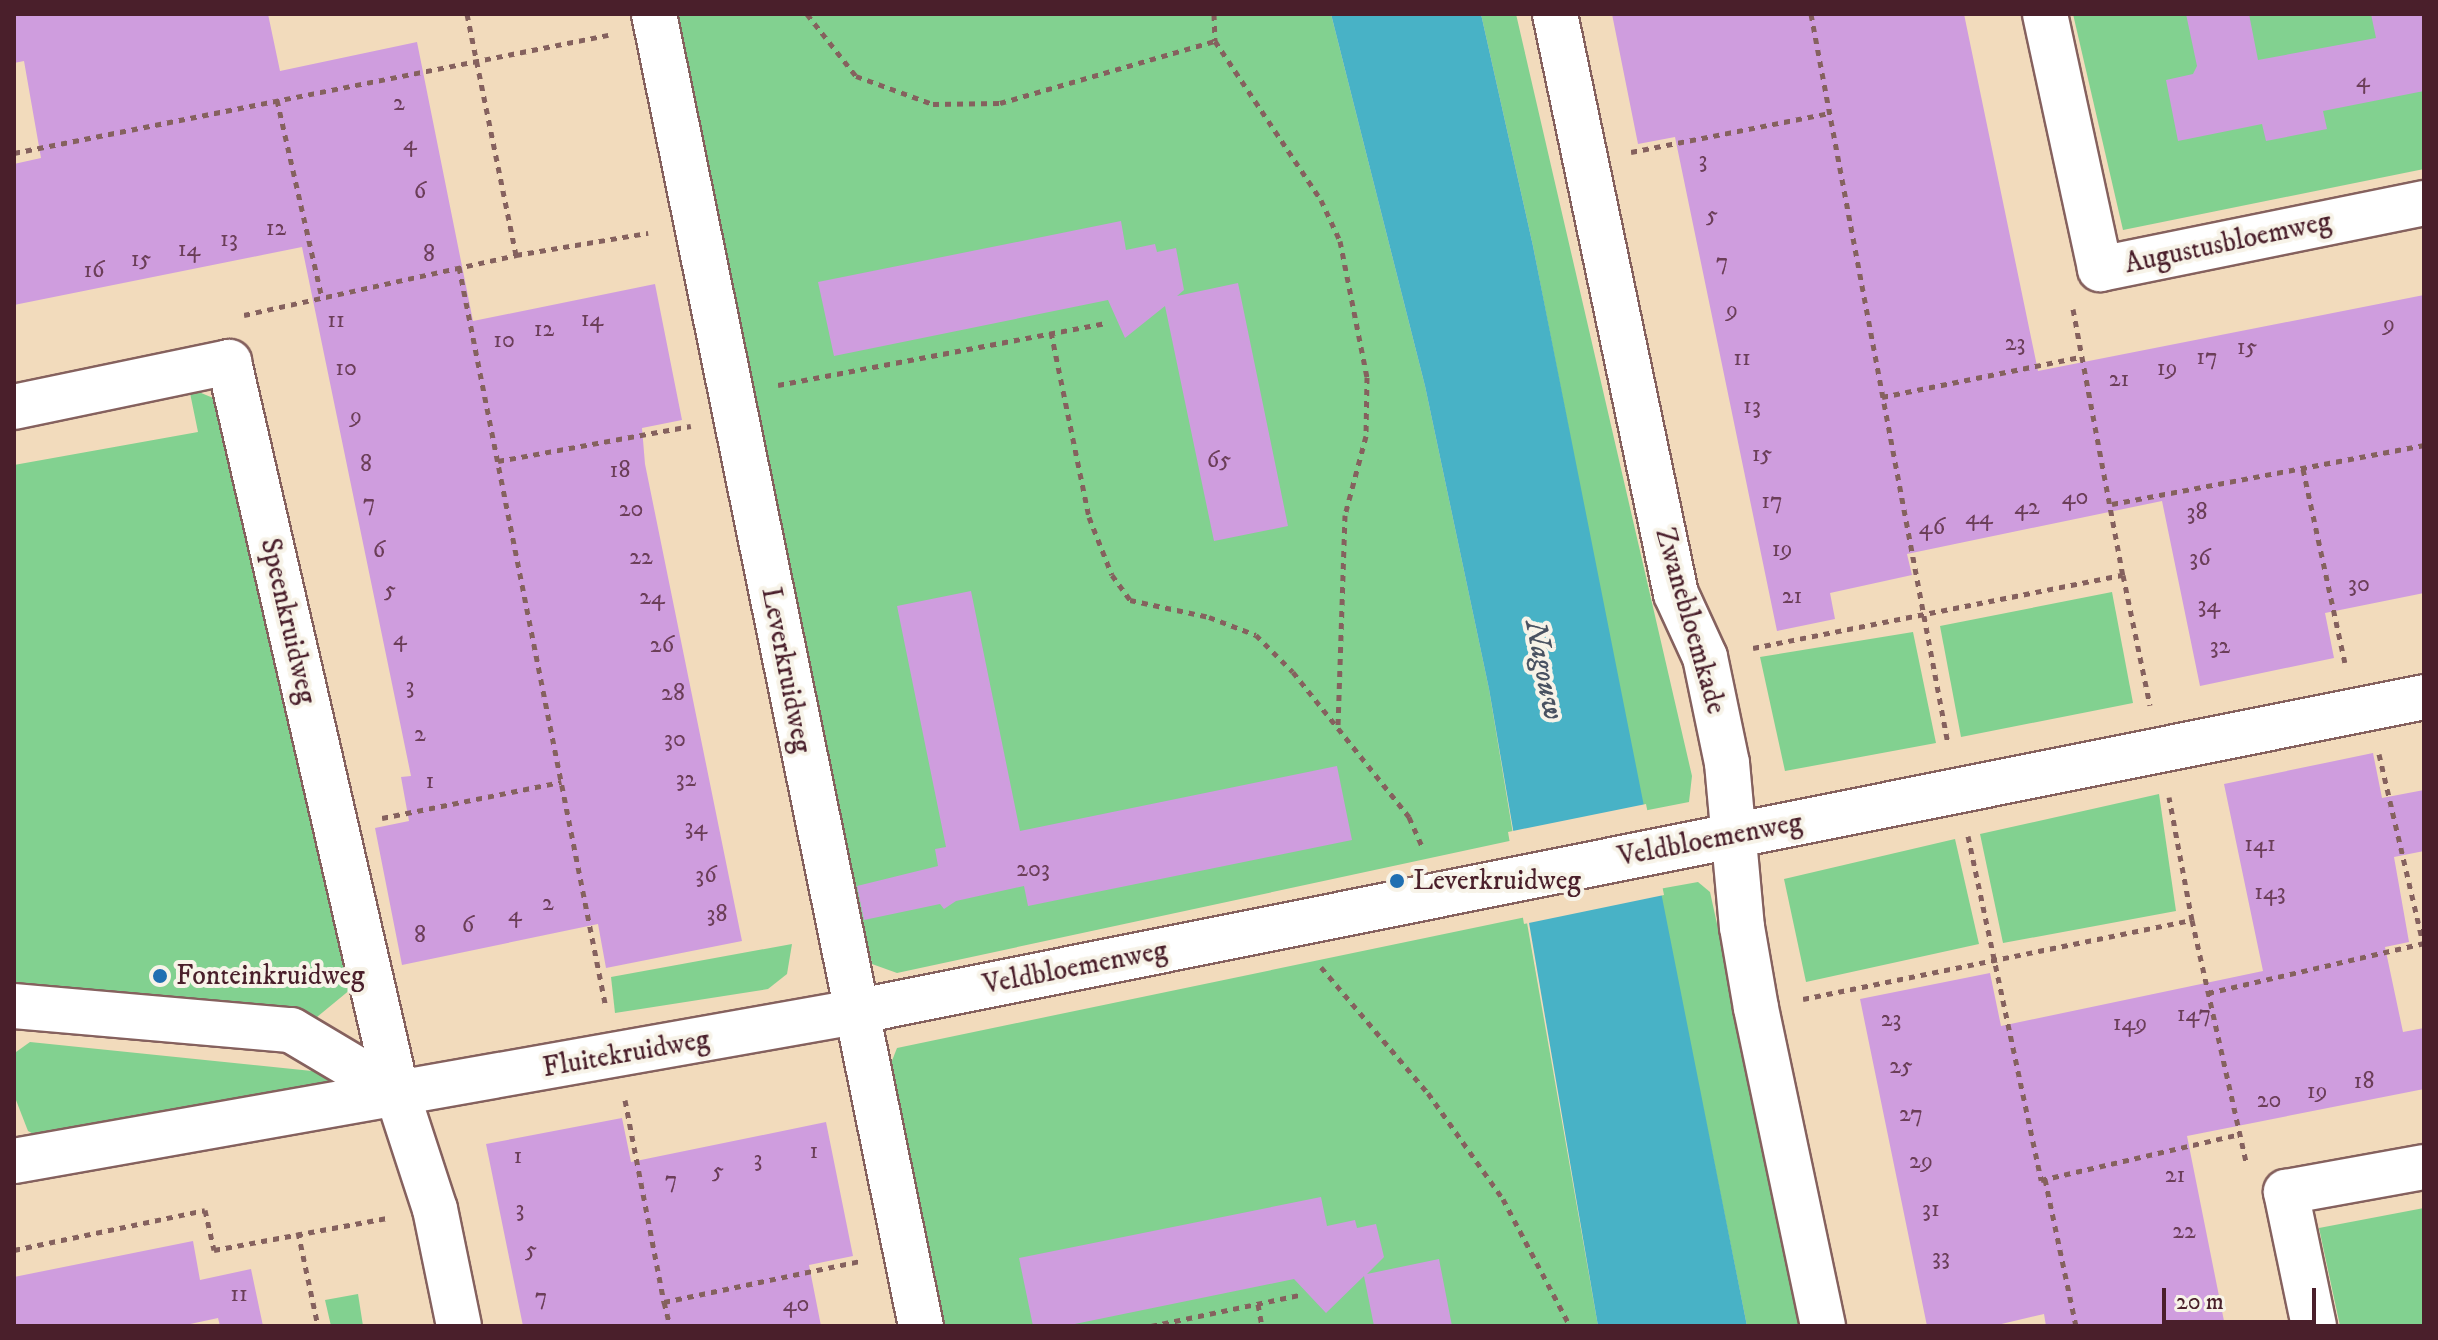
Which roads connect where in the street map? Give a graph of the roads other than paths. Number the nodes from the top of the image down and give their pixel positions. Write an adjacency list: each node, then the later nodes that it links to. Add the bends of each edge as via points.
1 (1555, 14): 7 (street, Zwanebloemkade, via 1676,594 1705,657 1727,763)
2 (2045, 14): 4 (street, Augustusbloemweg, via 2100,269)
3 (655, 20): 9 (street, Leverkruidweg)
4 (2424, 203)
5 (14, 407): 10 (street, Speenkruidweg, via 229,362)
6 (2424, 697): 7 (street, Veldbloemenweg)
7 (1732, 834): 9 (street, Veldbloemenweg); 15 (street, Zwanebloemkade, via 1756,1008)
8 (14, 1006): 10 (street, via 291,1030)
9 (855, 1012): 10 (street, Fluitekruidweg); 14 (street, Leverkruidweg)
10 (397, 1093): 11 (street, Fluitekruidweg); 13 (street, via 435,1209)
11 (14, 1161)
12 (2424, 1167): 16 (street, via 2286,1192)
13 (459, 1326)
14 (921, 1326)
15 (1823, 1326)
16 (2314, 1326)

